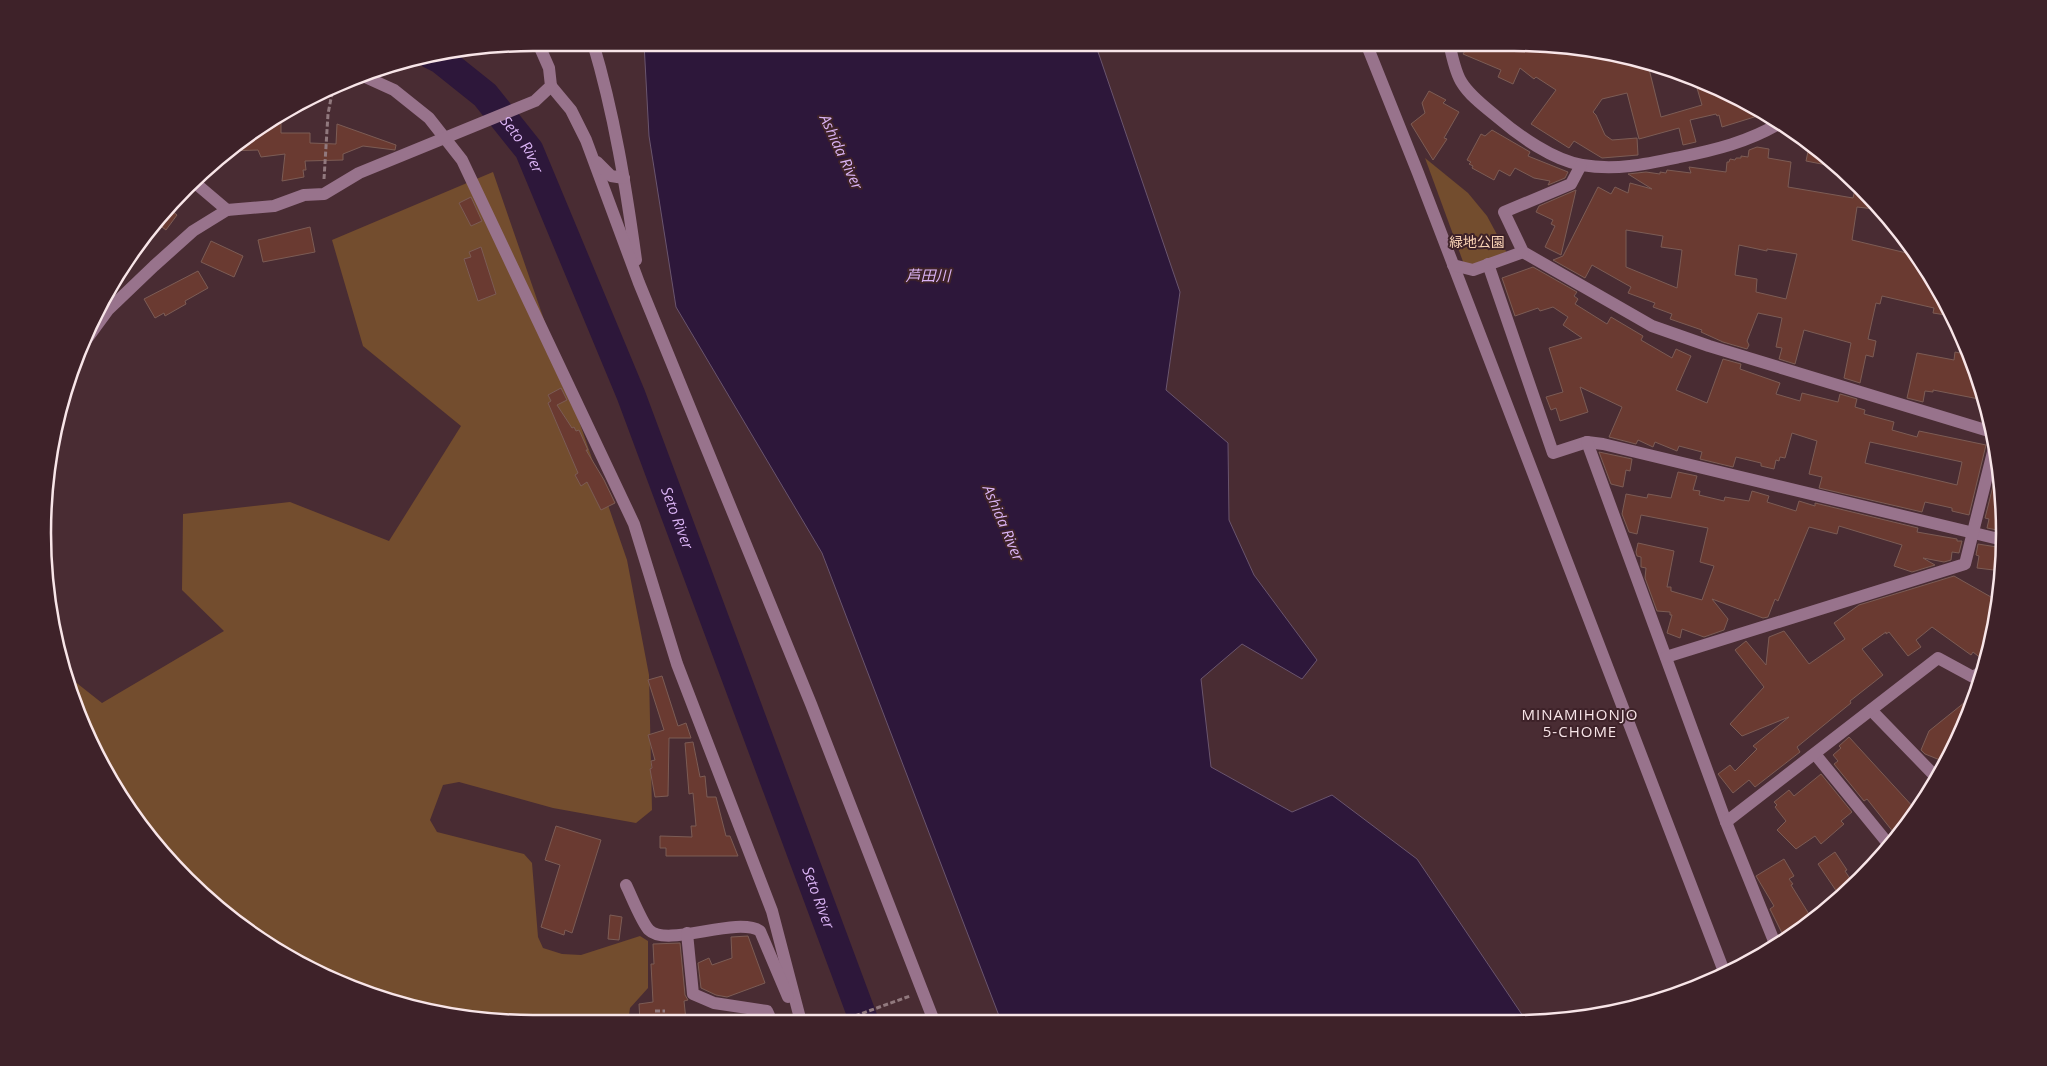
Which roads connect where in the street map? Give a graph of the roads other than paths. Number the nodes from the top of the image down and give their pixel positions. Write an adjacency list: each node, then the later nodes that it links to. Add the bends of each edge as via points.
1 (542, 51): 6 (street, via 549,68)
2 (595, 51): 10 (street)
3 (1369, 51): 15 (street)
4 (1451, 51): 9 (street, via 1461,83 1478,100 1516,133 1548,152)
5 (371, 80): 34 (street, via 394,90 429,118 462,160 634,524 677,664 772,911)
6 (551, 86): 8 (street, via 572,110); 12 (street, via 536,101 359,173 324,194 304,195 274,206)
7 (1774, 127): 9 (street, via 1726,148 1639,166 1609,168)
8 (593, 159): 10 (street, via 611,176); 16 (street)
9 (1580, 165): 13 (street, via 1571,184 1504,212)
10 (624, 178): 16 (street)
11 (199, 186): 12 (street)
12 (227, 210): 17 (street, via 193,231)
13 (1524, 252): 14 (street); 18 (street, via 1652,326)
14 (1488, 264): 15 (street, via 1473,270); 19 (street, via 1553,453)
15 (1453, 265): 33 (street)
16 (639, 283): 37 (street, via 811,704)
17 (102, 318)
18 (1984, 429)
19 (1587, 442): 21 (street); 23 (street)
20 (1990, 460): 21 (street)
21 (1973, 534): 22 (street); 23 (street, via 1965,564)
22 (1996, 539)
23 (1666, 657): 28 (street)
24 (1973, 677): 25 (street, via 1938,658)
25 (1871, 710): 26 (street); 27 (street)
26 (1815, 754): 28 (street); 29 (street)
27 (1932, 773)
28 (1726, 822): 32 (street)
29 (1885, 840)
30 (626, 885): 31 (street, via 648,929 662,935)
31 (687, 933): 34 (street, via 747,926 760,931 787,996); 35 (street, via 693,994 714,1003 767,1011)
32 (1773, 939)
33 (1722, 967)
34 (797, 1007): 36 (street)
35 (769, 1015)
36 (799, 1015)
37 (932, 1015)

